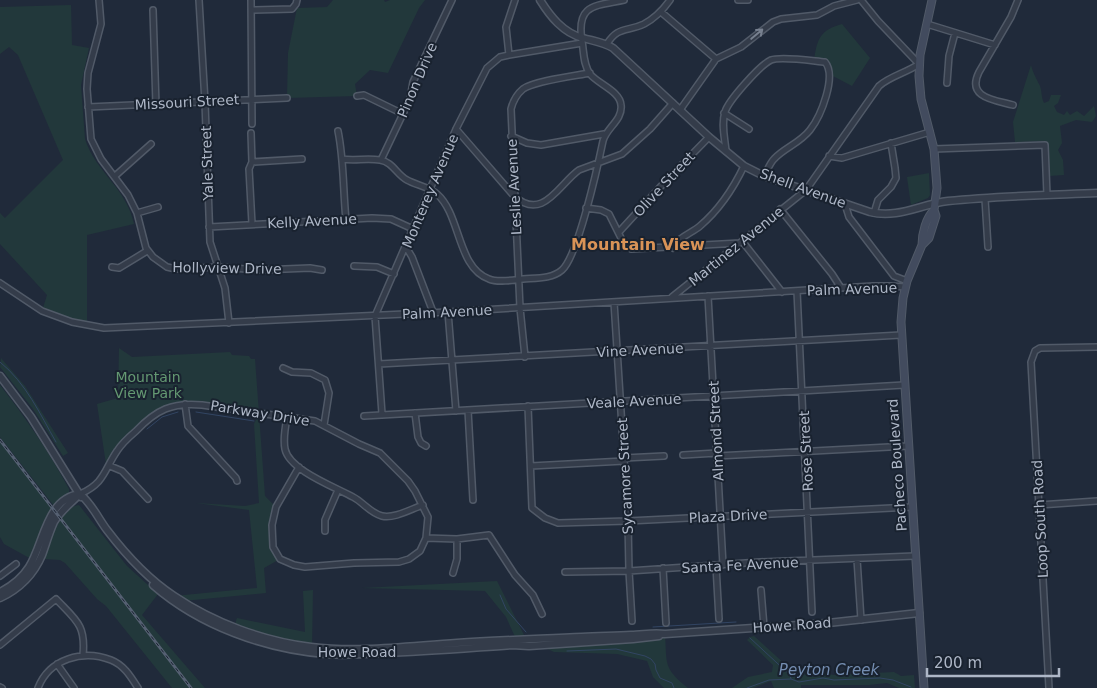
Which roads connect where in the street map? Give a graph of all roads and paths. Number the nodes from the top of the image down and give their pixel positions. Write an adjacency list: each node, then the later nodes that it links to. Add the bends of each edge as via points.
1 (99, 0): 36 (street, via 101,24 88,73)
2 (199, 0): 32 (street, Yale Street)
3 (251, 0): 17 (street)
4 (297, 0): 17 (street, via 292,8)
5 (452, 0): 39 (street, Pinon Drive, via 413,82)
6 (514, 0): 24 (street, via 506,27)
7 (540, 0): 21 (street, Shell Avenue, via 559,25)
8 (624, 0): 21 (street, via 590,8 581,20)
9 (670, 0): 18 (street)
10 (738, 0): 11 (street)
11 (748, 0)
12 (856, 0): 25 (street, one-way to 12, via 742,47 773,22 816,15)
13 (932, 0): 19 (main road, Pacheco Boulevard)
14 (1018, 0): 23 (street)
15 (864, 1): 26 (street, via 878,21)
16 (153, 10): 34 (street)
17 (251, 10): 31 (street)
18 (661, 12): 22 (street, via 644,24 614,34); 25 (street)
19 (926, 24): 20 (street); 26 (main road, Pacheco Boulevard)
20 (955, 33): 23 (street); 28 (street)
21 (582, 41): 22 (street, Shell Avenue); 24 (street, Monterey Avenue); 27 (street)
22 (607, 44): 33 (street, Shell Avenue)
23 (995, 45): 35 (street, via 976,78 975,87 985,97)
24 (509, 55): 41 (street, Monterey Avenue, via 487,68)
25 (716, 59): 37 (street)
26 (919, 64): 44 (main road, Pacheco Boulevard, via 921,99); 53 (street, Martinez Avenue, via 879,86)
27 (590, 73): 46 (street, via 621,104 619,118); 47 (street, Leslie Avenue, via 524,88 510,109)
28 (947, 83)
29 (358, 96): 39 (street, via 364,95)
30 (287, 98): 31 (street, Missouri Street)
31 (252, 99): 32 (street, Missouri Street); 40 (street)
32 (206, 102): 34 (street, Missouri Street); 77 (street, Yale Street)
33 (673, 103): 37 (street, Shell Avenue); 58 (street, via 622,154)
34 (156, 105): 36 (street, Missouri Street)
35 (1013, 105)
36 (88, 107): 60 (street, via 94,147)
37 (680, 110): 48 (street, Shell Avenue)
38 (724, 113): 42 (street); 52 (street); 61 (street, via 731,100 770,60 825,62 829,67 830,81 811,130 773,160)
39 (403, 114): 56 (street, Pinon Drive)
40 (252, 124)
41 (456, 129): 62 (street, Monterey Avenue); 66 (street)
42 (749, 129)
43 (338, 131): 55 (street)
44 (930, 132): 50 (street); 51 (main road, Pacheco Boulevard)
45 (251, 133): 57 (street)
46 (604, 134): 47 (street, via 541,145); 58 (street)
47 (511, 136): 66 (street, Leslie Avenue)
48 (709, 137): 52 (street, Shell Avenue); 79 (street, Olive Street)
49 (152, 144): 60 (street)
50 (891, 144): 53 (street, via 842,158); 74 (street, via 896,178 878,200)
51 (934, 149): 65 (street, via 1045,145); 69 (main road, Pacheco Boulevard)
52 (726, 152): 59 (street, Shell Avenue)
53 (829, 156): 63 (street, Martinez Avenue)
54 (302, 159): 57 (street)
55 (342, 159): 56 (street); 75 (street)
56 (381, 160): 62 (street, via 391,164 406,179)
57 (252, 162): 76 (street, via 249,169)
58 (599, 164): 66 (street, via 579,170 552,198 539,204 525,204); 71 (street)
59 (744, 166): 61 (street, Shell Avenue); 83 (street, via 732,190 717,208)
60 (115, 176): 73 (street)
61 (764, 176): 63 (street, Shell Avenue)
62 (430, 190): 78 (street, Monterey Avenue); 90 (street, via 450,212 463,250 475,270 489,280)
63 (806, 190): 68 (street, Shell Avenue); 72 (street, Martinez Avenue)
64 (1097, 193): 65 (street, Shell Avenue)
65 (1047, 195): 67 (street, Shell Avenue)
66 (514, 196): 90 (street, Leslie Avenue)
67 (985, 198): 69 (street, Shell Avenue); 82 (street)
68 (845, 204): 74 (street, Shell Avenue); 92 (street, via 849,217 894,276)
69 (935, 206): 74 (street, Shell Avenue, via 898,213); 92 (main road, Pacheco Boulevard, via 932,229)
70 (158, 207): 73 (street)
71 (586, 208): 79 (street, via 609,214); 90 (street, via 566,266 550,276)
72 (780, 209): 80 (street, Martinez Avenue); 93 (street)
73 (138, 213): 84 (street)
74 (874, 213)
75 (346, 220): 76 (street, Kelly Avenue); 78 (street, Kelly Avenue, via 391,219)
76 (252, 224): 77 (street, Kelly Avenue)
77 (209, 227): 87 (street, Yale Street)
78 (413, 229): 81 (street, Monterey Avenue)
79 (619, 232): 83 (street, via 631,249)
80 (741, 242): 83 (street); 95 (street); 97 (street, Martinez Avenue)
81 (406, 247): 89 (street, Monterey Avenue); 100 (street)
82 (988, 247)
83 (673, 248)
84 (148, 251): 86 (street, via 120,268); 87 (street, Hollyview Drive, via 167,268)
85 (354, 266): 89 (street, via 377,267)
86 (112, 267)
87 (218, 267): 88 (street, Hollyview Drive); 103 (street, Yale Street, via 226,288)
88 (322, 270)
89 (394, 274): 102 (street, Monterey Avenue)
90 (519, 279): 99 (street, Leslie Avenue)
91 (0, 283): 103 (street, Palm Avenue, via 42,311 72,322 104,328)
92 (906, 284): 93 (street, Palm Avenue); 104 (main road, Pacheco Boulevard)
93 (841, 288): 94 (street, Palm Avenue)
94 (797, 291): 95 (street, Palm Avenue); 105 (street, Rose Street)
95 (782, 292): 96 (street, Palm Avenue)
96 (708, 296): 97 (street, Palm Avenue); 106 (street, Almond Street)
97 (671, 298): 98 (street, Palm Avenue)
98 (614, 302): 99 (street, Palm Avenue); 108 (street, Sycamore Street)
99 (520, 308): 101 (street, Palm Avenue); 109 (street, Leslie Avenue)
100 (433, 312): 101 (street, Palm Avenue); 102 (street, Palm Avenue)
101 (448, 312): 110 (street)
102 (375, 316): 103 (street, Palm Avenue); 111 (street, Monterey Avenue)
103 (229, 323)
104 (901, 335): 105 (street, Vine Avenue); 114 (main road, Pacheco Boulevard)
105 (800, 340): 106 (street, Vine Avenue); 115 (street, Rose Street)
106 (711, 346): 108 (street, Vine Avenue); 116 (street, Almond Street)
107 (1097, 347): 144 (street, Loop South Road, via 1040,348 1031,362)
108 (617, 351): 109 (street, Vine Avenue); 117 (street, Sycamore Street)
109 (525, 357): 110 (street, Vine Avenue)
110 (452, 361): 111 (street, Vine Avenue); 121 (street)
111 (379, 364): 123 (street, Monterey Avenue)
112 (283, 368): 126 (street, via 311,373 325,380 329,393)
113 (0, 376): 139 (street, Howe Road, via 31,417)
114 (904, 385): 115 (street, Veale Avenue); 128 (main road, Pacheco Boulevard)
115 (803, 391): 116 (street, Veale Avenue); 129 (street, Rose Street)
116 (714, 396): 117 (street, Veale Avenue); 130 (street, Almond Street)
117 (620, 402): 119 (street, Veale Avenue); 133 (street, Sycamore Street)
118 (185, 404): 125 (street, Parkway Drive); 134 (street, Parkway Drive, via 165,408 150,417 122,444); 137 (street, via 188,426)
119 (528, 406): 120 (street, Veale Avenue); 135 (street)
120 (468, 410): 121 (street, Veale Avenue); 141 (street)
121 (456, 411): 122 (street, Veale Avenue)
122 (415, 413): 123 (street, Veale Avenue); 127 (street, via 418,437)
123 (382, 414): 124 (street, Veale Avenue)
124 (364, 416)
125 (287, 418): 126 (street, Parkway Drive); 136 (street, via 285,451)
126 (324, 425): 143 (street, Parkway Drive, via 380,453 408,481)
127 (426, 446)
128 (908, 446): 129 (street); 145 (main road, Pacheco Boulevard)
129 (806, 450): 130 (street); 146 (street, Rose Street)
130 (717, 454): 131 (street); 147 (street, Almond Street)
131 (683, 455)
132 (664, 456): 133 (street)
133 (624, 460): 135 (street); 148 (street, Sycamore Street)
134 (110, 466): 139 (street, Parkway Drive, via 100,481); 140 (street, via 122,471)
135 (530, 466): 148 (street, Plaza Drive, via 532,508 545,518 558,523)
136 (298, 467): 138 (street); 150 (street, via 276,507 272,525 272,547 280,559 305,567 399,562 420,551)
137 (237, 482)
138 (338, 490): 143 (street, via 383,516); 149 (street, via 325,520)
139 (80, 494): 164 (street, via 70,496 59,505 29,567 16,582); 165 (street, via 58,517 28,577); 173 (street, Howe Road, via 129,556 174,596 234,627 312,648 358,649)
140 (148, 499)
141 (473, 500)
142 (1097, 501): 144 (street)
143 (423, 505): 150 (street, Parkway Drive, via 428,517)
144 (1039, 505): 181 (street, Loop South Road)
145 (912, 507): 146 (street, Plaza Drive); 152 (main road, Pacheco Boulevard)
146 (809, 512): 147 (street, Plaza Drive); 154 (street, Rose Street)
147 (720, 516): 148 (street, Plaza Drive); 156 (street, Almond Street)
148 (628, 521): 159 (street, Sycamore Street)
149 (325, 531)
150 (426, 538): 151 (street)
151 (457, 539): 161 (street); 168 (street, via 489,535 515,575 533,595)
152 (915, 556): 153 (street, Santa Fe Avenue); 167 (main road, Pacheco Boulevard)
153 (857, 559): 154 (street, Santa Fe Avenue); 170 (street)
154 (811, 561): 156 (street, Santa Fe Avenue); 166 (street, Rose Street)
155 (16, 564): 162 (street)
156 (723, 565): 157 (street, Santa Fe Avenue)
157 (716, 566): 158 (street, Santa Fe Avenue); 169 (street)
158 (663, 568): 159 (street, Santa Fe Avenue); 172 (street)
159 (629, 571): 160 (street, Santa Fe Avenue); 171 (street, Sycamore Street)
160 (565, 572)
161 (453, 573)
162 (0, 576)
163 (761, 590): 173 (street)
164 (0, 592)
165 (0, 598)
166 (812, 612)
167 (919, 613): 170 (street, Howe Road); 180 (main road, Pacheco Boulevard)
168 (542, 614)
169 (719, 619)
170 (861, 620): 173 (street, Howe Road)
171 (632, 621)
172 (666, 623)
173 (764, 627)
174 (0, 645): 175 (street, via 56,599 79,623 84,635)
175 (83, 655): 176 (street); 179 (street, via 111,660 129,674)
176 (57, 664): 177 (street); 178 (street)
177 (38, 688)
178 (74, 688)
179 (138, 688)
180 (924, 688)
181 (1049, 688)

